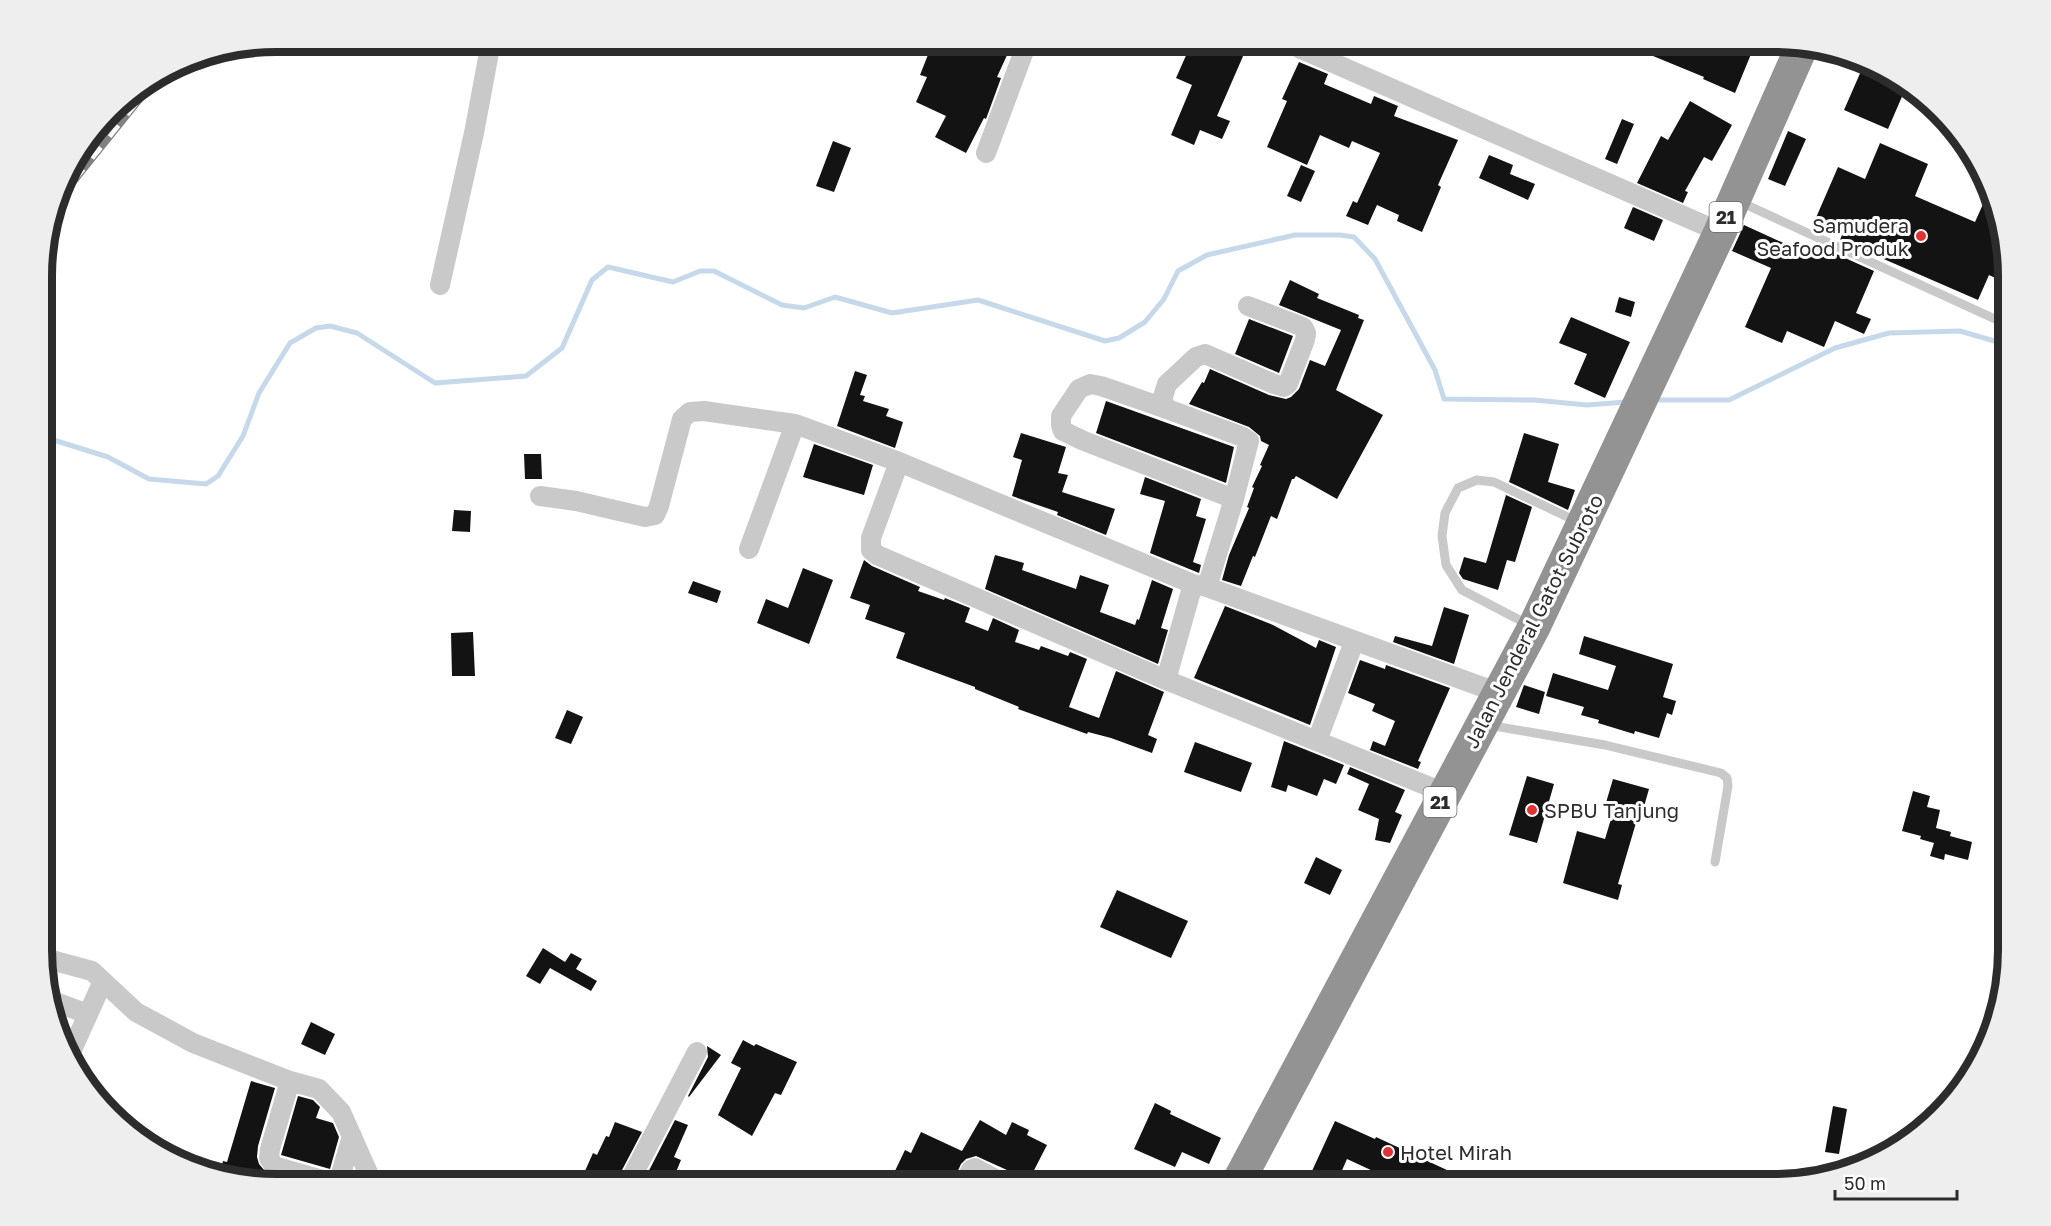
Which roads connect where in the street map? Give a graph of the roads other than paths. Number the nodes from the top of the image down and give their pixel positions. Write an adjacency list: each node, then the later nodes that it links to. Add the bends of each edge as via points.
1 (489, 52): 8 (street)
2 (1024, 52): 5 (street)
3 (1312, 52): 7 (street)
4 (1799, 54): 6 (highway, Jalan Jenderal Gatot Subroto / 21)
5 (986, 153)
6 (1733, 198): 7 (highway, Jalan Jenderal Gatot Subroto / 21); 10 (lane)
7 (1720, 232): 16 (highway, Jalan Jenderal Gatot Subroto / 21)
8 (440, 285)
9 (1248, 306): 11 (street, via 1303,327 1305,340 1288,384 1274,384 1204,354 1167,384 1162,400)
10 (1998, 320)
11 (1167, 409): 15 (street, via 1249,441); 15 (street, via 1090,384 1079,389 1061,416 1060,425 1063,431 1084,441)
12 (795, 424): 13 (street); 14 (street, via 690,412 682,419 654,515 645,517); 17 (street)
13 (899, 462): 18 (street); 21 (street, via 871,538 871,550 877,555)
14 (540, 496)
15 (1234, 499): 18 (street)
16 (1583, 524): 19 (highway, Jalan Jenderal Gatot Subroto / 21); 19 (lane, via 1494,482 1477,480 1458,488 1445,513 1442,536 1446,565 1462,590)
17 (748, 549)
18 (1200, 585): 20 (street); 21 (street)
19 (1534, 627): 22 (highway, Jalan Jenderal Gatot Subroto / 21)
20 (1354, 642): 22 (street); 24 (street)
21 (1166, 680): 24 (street)
22 (1499, 693): 23 (highway, Jalan Jenderal Gatot Subroto / 21)
23 (1483, 724): 25 (highway, Jalan Jenderal Gatot Subroto / 21); 26 (lane, via 1605,745 1721,773 1728,786)
24 (1317, 741): 25 (street)
25 (1445, 793): 41 (highway, Jalan Jenderal Gatot Subroto / 21)
26 (1715, 862)
27 (53, 960): 28 (street, via 92,971)
28 (103, 981): 30 (street); 33 (street, via 136,1012 193,1043)
29 (59, 1004): 30 (street)
30 (88, 1014): 31 (street)
31 (74, 1044)
32 (697, 1052): 38 (street)
33 (290, 1081): 34 (street, via 319,1089 341,1112); 35 (street, via 269,1158 274,1166)
34 (352, 1136): 36 (street); 37 (street)
35 (302, 1174)
36 (341, 1174)
37 (369, 1174)
38 (633, 1174)
39 (969, 1174): 40 (street, via 975,1168)
40 (986, 1174)
41 (1242, 1174)

